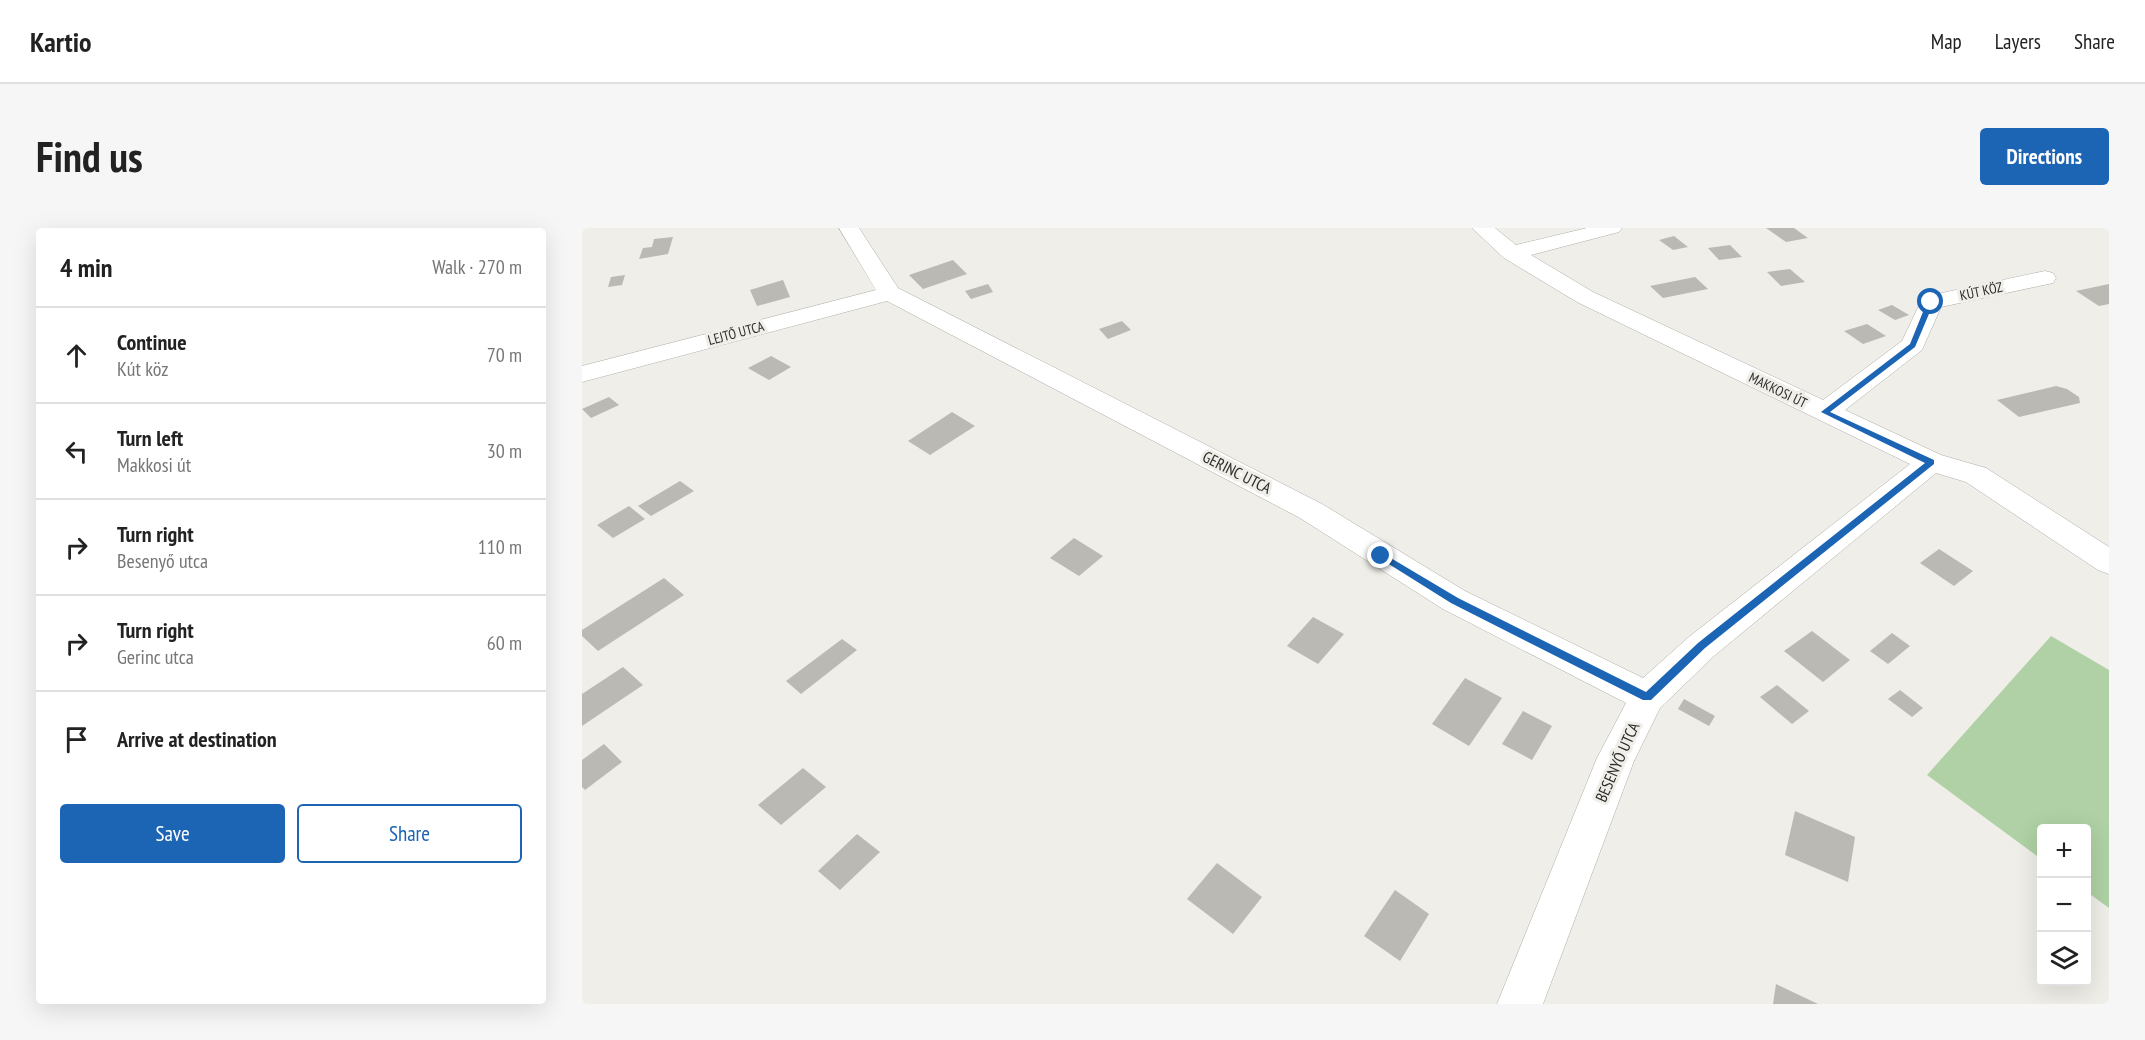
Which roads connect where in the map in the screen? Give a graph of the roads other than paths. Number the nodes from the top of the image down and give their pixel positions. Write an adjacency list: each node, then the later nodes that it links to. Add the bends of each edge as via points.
1 (849, 228): 6 (street)
2 (1482, 228): 4 (street, MAKKOSI ÚT)
3 (1612, 228): 4 (street)
4 (1512, 253): 8 (street, MAKKOSI ÚT, via 1585,297)
5 (2045, 278): 8 (street, KÚT KÖZ, via 1931,302 1913,345)
6 (890, 293): 7 (street, LEJTŐ UTCA); 11 (street, GERINC UTCA, via 1311,511 1455,600)
7 (582, 374)
8 (1825, 412): 9 (street, MAKKOSI ÚT)
9 (1931, 462): 10 (street, MAKKOSI ÚT, via 1976,475); 11 (street, BESENYŐ UTCA, via 1702,646)
10 (2109, 562)
11 (1647, 697): 12 (street, BESENYŐ UTCA, via 1616,758)
12 (1520, 1004)

